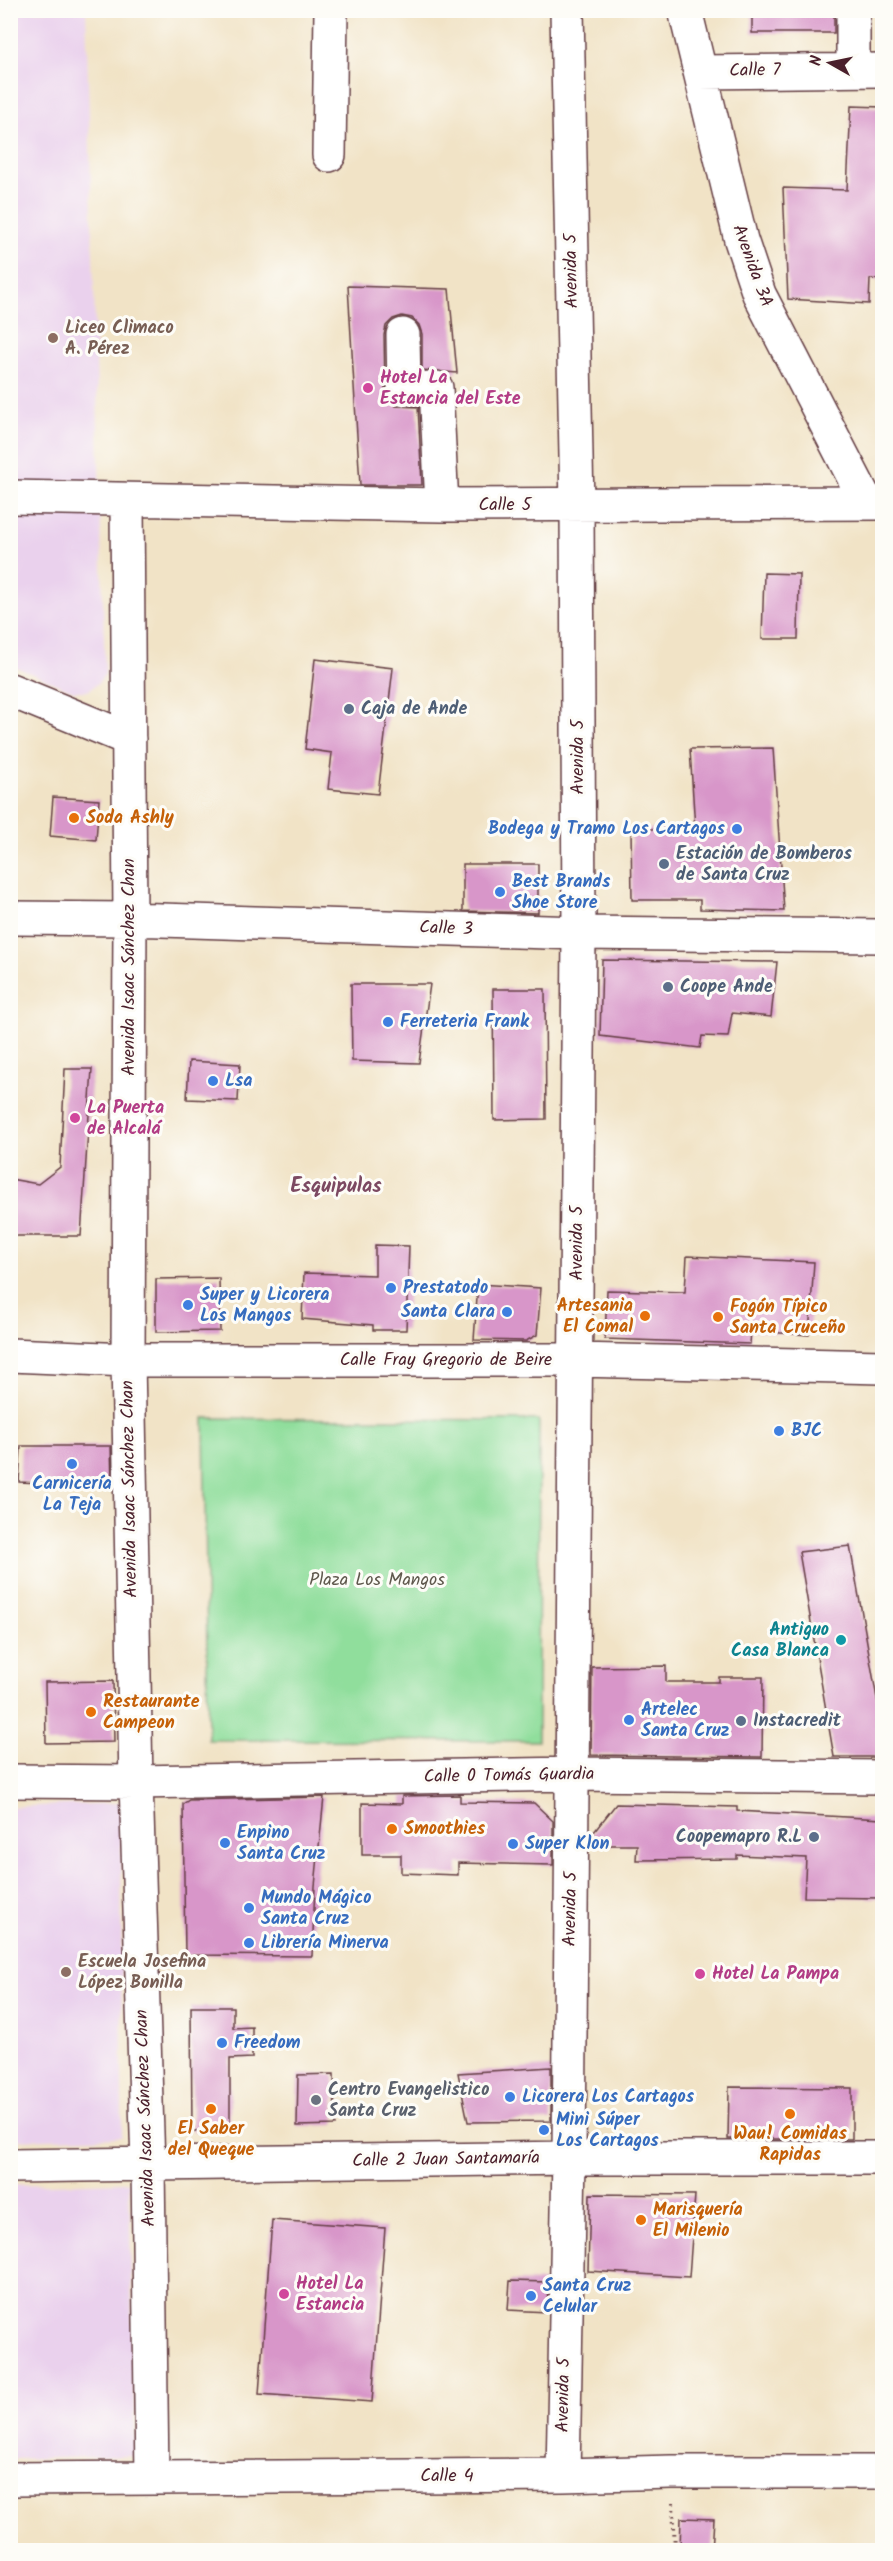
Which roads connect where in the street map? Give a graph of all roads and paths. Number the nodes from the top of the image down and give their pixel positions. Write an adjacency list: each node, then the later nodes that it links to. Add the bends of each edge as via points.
1 (331, 10): 7 (street)
2 (567, 10): 13 (street, Avenida 5)
3 (685, 10): 6 (street, Avenida 3A)
4 (854, 10): 5 (street)
5 (868, 70): 6 (street, Calle 7)
6 (700, 72): 11 (street, Avenida 3A, via 738,229 759,294)
7 (329, 155)
8 (403, 335): 12 (street, via 404,389 436,388)
9 (10, 497): 10 (street, Calle 5)
10 (127, 500): 12 (street, Calle 5); 15 (street, Avenida Isaac Sánchez Chan)
11 (875, 503): 13 (street, Calle 5)
12 (442, 504): 13 (street, Calle 5)
13 (577, 505): 18 (street, Avenida 5)
14 (10, 690): 15 (street)
15 (129, 739): 17 (street, Avenida Isaac Sánchez Chan)
16 (10, 918): 17 (street, Calle 3)
17 (130, 919): 18 (street, Calle 3); 21 (street, Avenida Isaac Sánchez Chan)
18 (579, 933): 19 (street, Calle 3); 22 (street, Avenida 5)
19 (882, 936)
20 (10, 1355): 21 (street, Calle Fray Gregorio de Beire)
21 (128, 1360): 22 (street, Calle Fray Gregorio de Beire); 27 (street, Avenida Isaac Sánchez Chan)
22 (576, 1360): 23 (street, Calle Fray Gregorio de Beire); 24 (street, Avenida 5)
23 (882, 1367)
24 (573, 1774): 25 (street, Calle 0 Tomás Guardia); 27 (street, Calle 0 Tomás Guardia); 28 (street, Avenida 5)
25 (882, 1776)
26 (10, 1781): 27 (street, Calle 0 Tomás Guardia)
27 (136, 1782): 30 (street, Avenida Isaac Sánchez Chan)
28 (569, 2158): 29 (street, Calle 2 Juan Santamaría); 30 (street, Calle 2 Juan Santamaría); 34 (street, Avenida 5)
29 (882, 2158)
30 (148, 2165): 31 (street, Calle 2 Juan Santamaría); 35 (street, Avenida Isaac Sánchez Chan)
31 (10, 2166)
32 (671, 2472): 33 (street, Calle 4); 34 (street, Calle 4); 37 (path)
33 (882, 2472)
34 (563, 2475): 35 (street, Calle 4)
35 (152, 2477): 36 (street, Calle 4)
36 (10, 2479)
37 (675, 2550)

